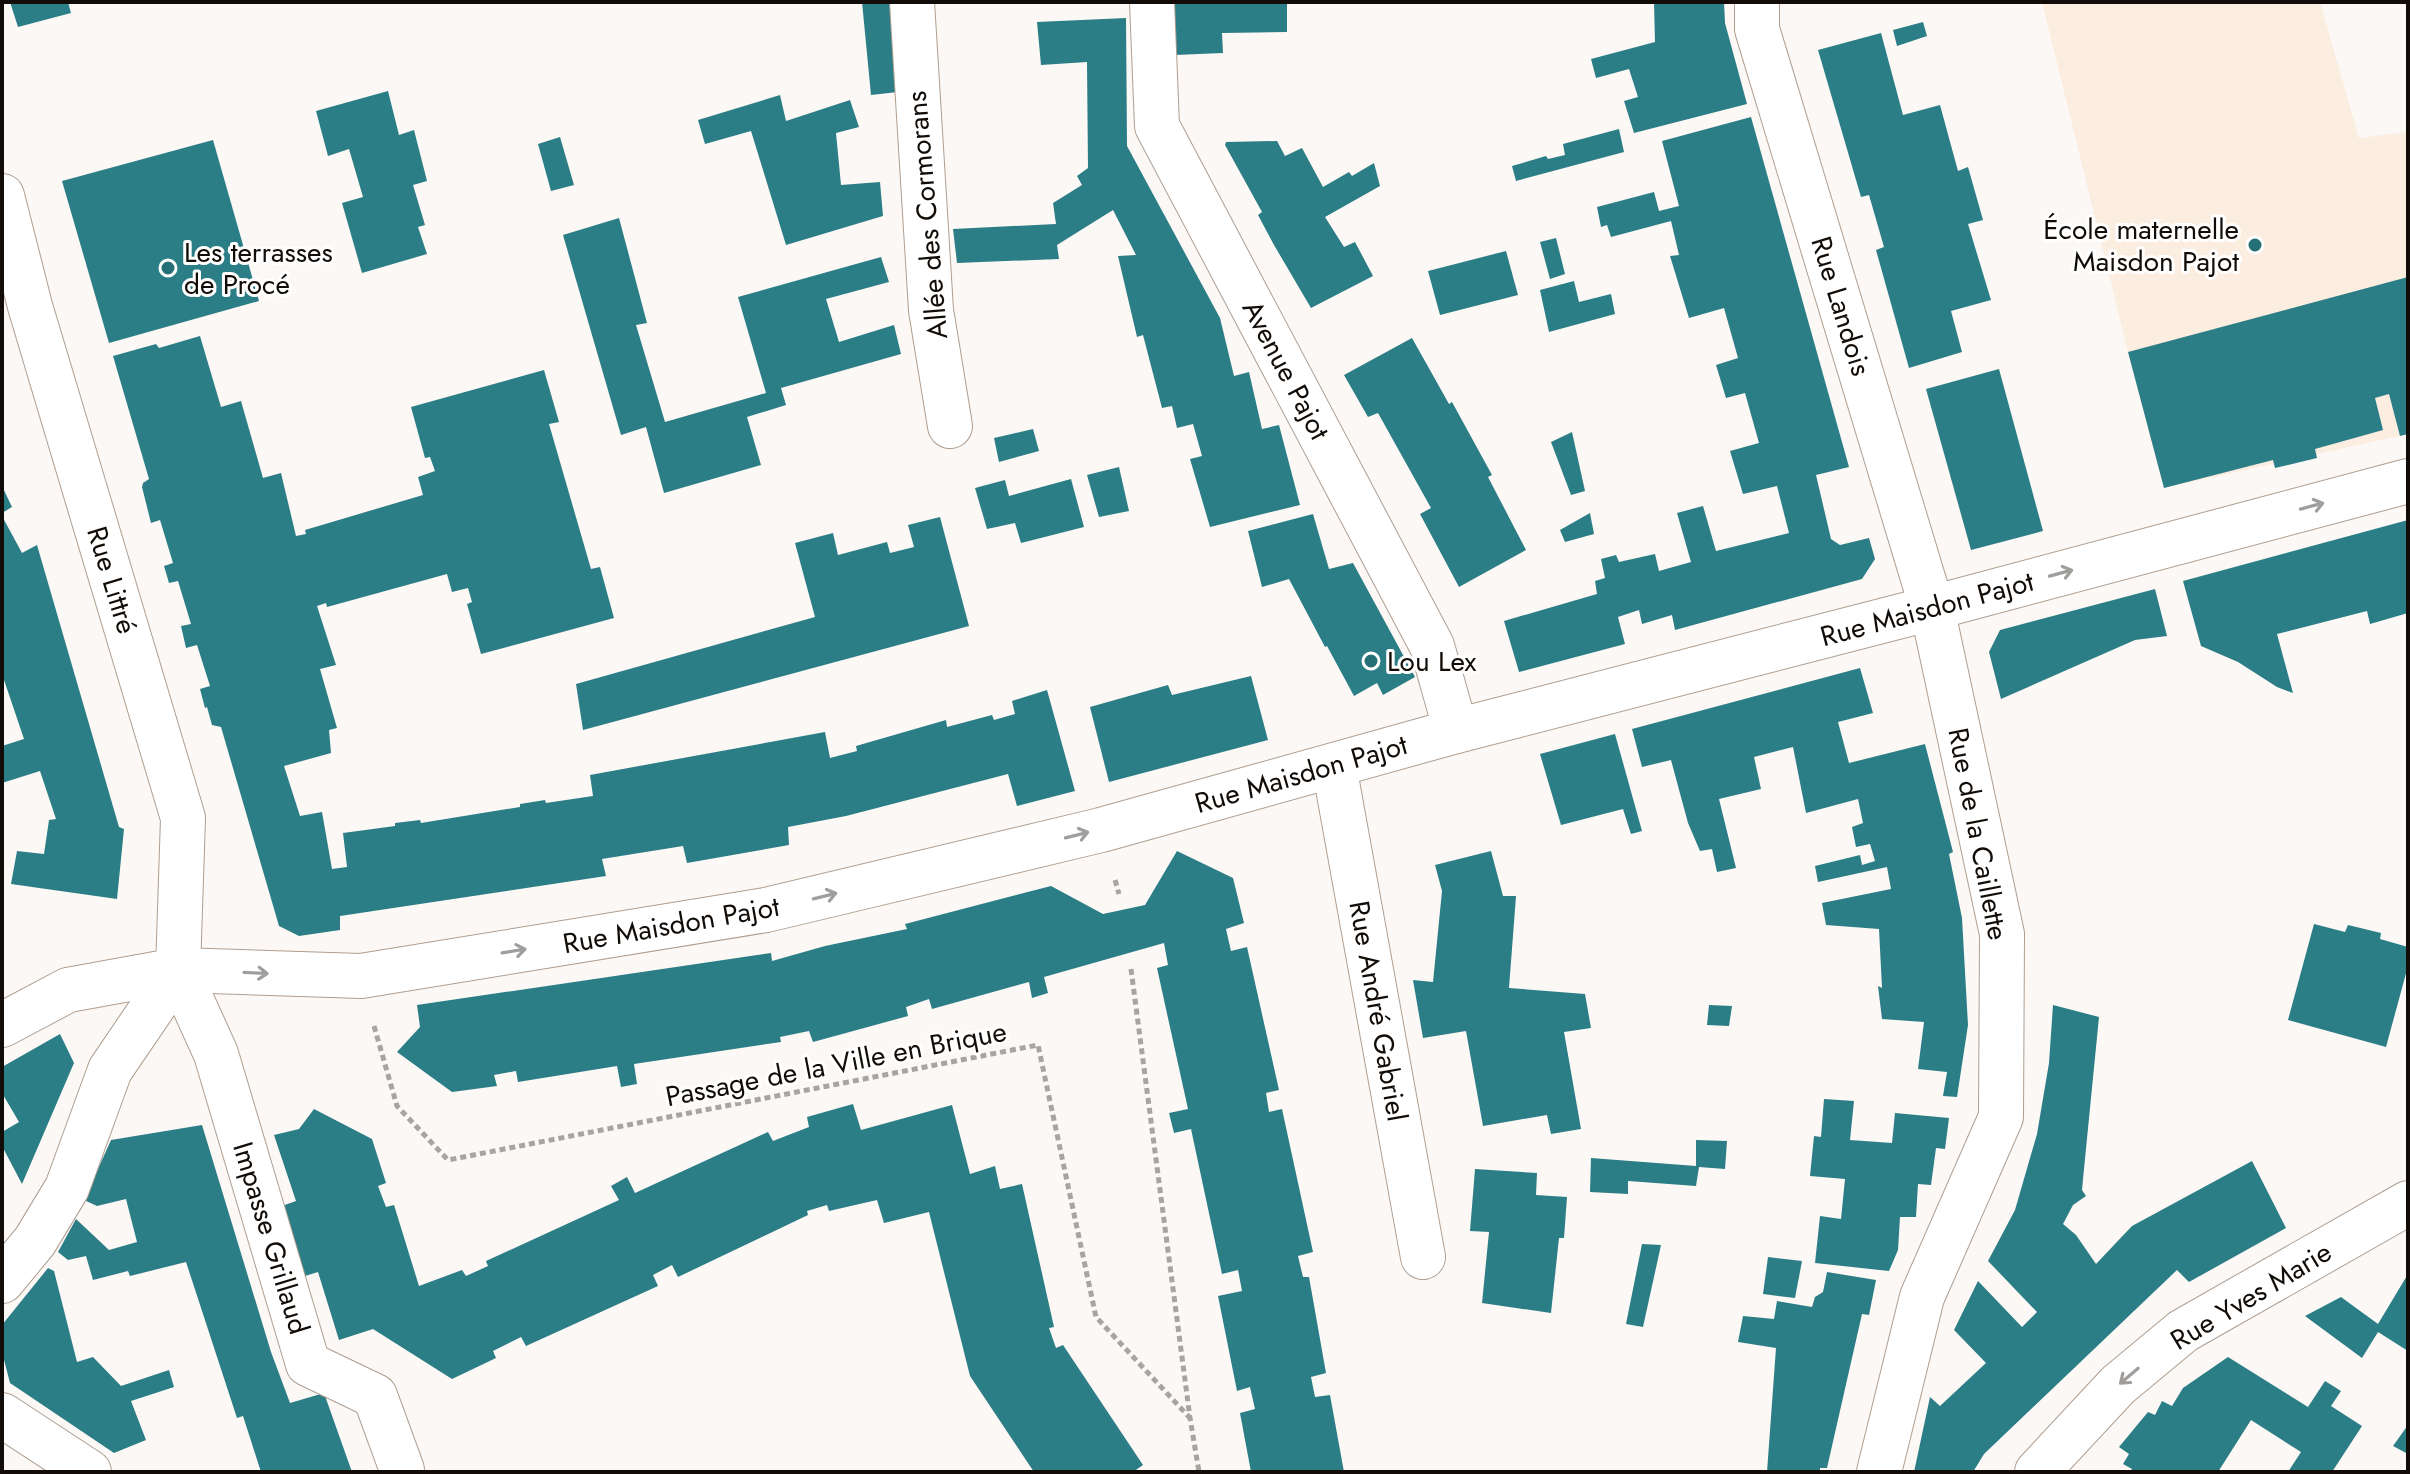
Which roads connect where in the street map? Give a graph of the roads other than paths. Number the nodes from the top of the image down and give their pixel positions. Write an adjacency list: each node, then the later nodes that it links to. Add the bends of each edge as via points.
1 (912, 2): 5 (street, Allée des Cormorans, via 931,310)
2 (1152, 2): 8 (street, Avenue Pajot, via 1157,126 1432,646)
3 (1757, 2): 7 (street, Rue Landois, via 1757,29)
4 (2, 200): 10 (street, Rue Littré, via 183,818)
5 (950, 426)
6 (2408, 481): 7 (street, Rue Maisdon Pajot, one-way to 6)
7 (1932, 608): 8 (street, Rue Maisdon Pajot); 18 (street, Rue de la Caillette, via 2002,934 2001,1117 1922,1297)
8 (1456, 731): 9 (street, Rue Maisdon Pajot)
9 (1334, 766): 10 (street, Rue Maisdon Pajot, one-way to 9, via 361,976 766,910 1101,830); 13 (street, Rue André Gabriel)
10 (178, 970): 11 (street, Rue Maisdon Pajot, via 68,990); 14 (street, via 110,1070 67,1188 35,1241); 16 (street, Impasse Grillaud, via 216,1054 308,1364 375,1396)
11 (2, 1025)
12 (2408, 1203): 19 (street, Rue Yves Marie, one-way to 19, via 2183,1331 2118,1385)
13 (1423, 1257)
14 (2, 1281)
15 (2, 1415): 17 (street)
16 (402, 1470)
17 (89, 1472)
18 (1879, 1472)
19 (2037, 1472)

